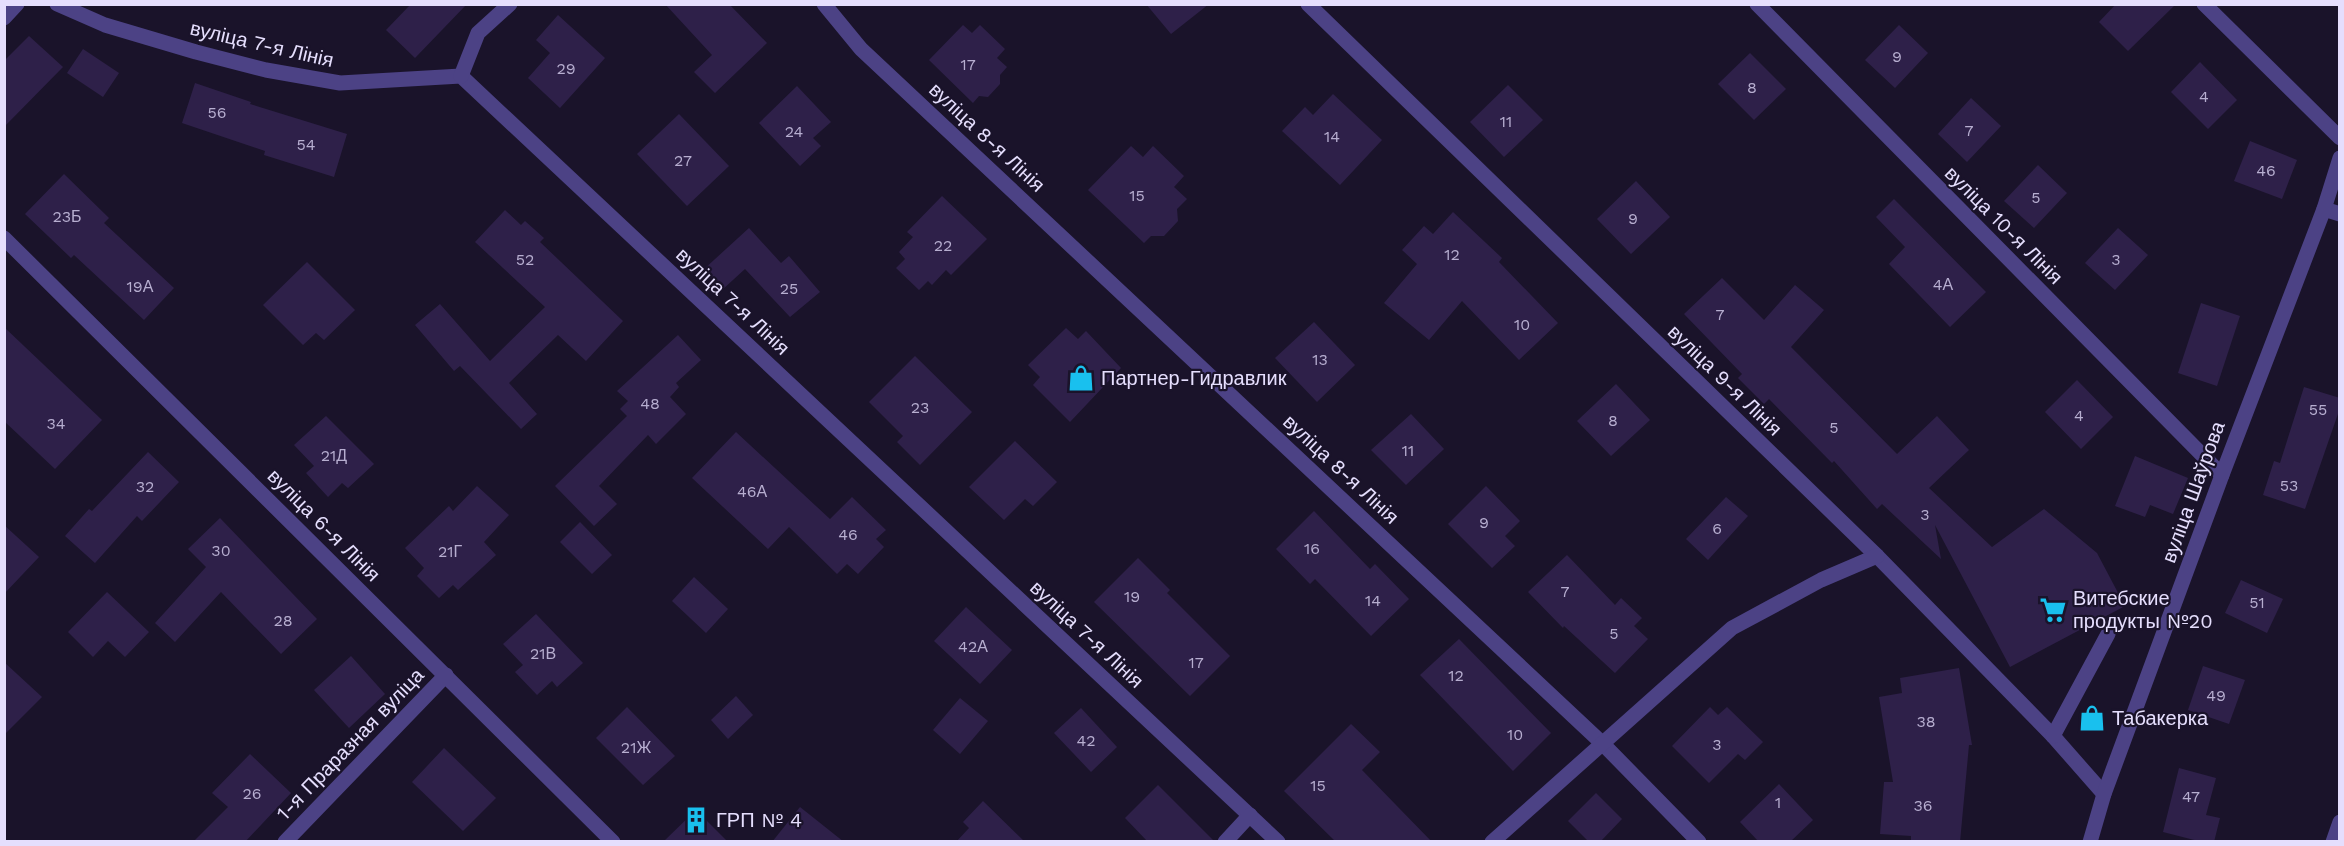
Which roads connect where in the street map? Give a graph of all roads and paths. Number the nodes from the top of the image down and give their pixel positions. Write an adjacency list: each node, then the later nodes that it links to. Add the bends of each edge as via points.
1 (18, 4): 8 (street)
2 (57, 4): 9 (street, вуліца 7-я Лінія, via 105,24 266,70 340,83)
3 (510, 4): 9 (street, via 478,33)
4 (824, 4): 20 (street, вуліца 8-я Лінія, via 861,49)
5 (1308, 4): 16 (street, вуліца 9-я Лінія)
6 (1757, 4): 15 (street, вуліца 10-я Лінія)
7 (2204, 4): 10 (street)
8 (4, 18)
9 (461, 76): 22 (street, вуліца 7-я Лінія)
10 (2340, 138)
11 (2340, 158): 12 (street, вуліца Шаўрова)
12 (2324, 209): 13 (street); 15 (street, вуліца Шаўрова)
13 (2340, 214)
14 (4, 238): 18 (street, вуліца 6-я Лінія)
15 (2222, 475): 21 (street, вуліца Шаўрова)
16 (1877, 556): 19 (street, вуліца 9-я Лінія); 20 (street, via 1821,580 1731,628)
17 (2108, 634): 19 (street)
18 (446, 675): 24 (street, 1-я Праразная вуліца); 25 (street, вуліца 6-я Лінія)
19 (2053, 736): 21 (street, вуліца 9-я Лінія)
20 (1603, 744): 28 (street); 29 (street, вуліца 8-я Лінія)
21 (2104, 794): 30 (street, вуліца Шаўрова)
22 (1250, 815): 26 (street); 27 (street, вуліца 7-я Лінія)
23 (2340, 822): 31 (street)
24 (285, 842)
25 (613, 842)
26 (1225, 842)
27 (1278, 842)
28 (1492, 842)
29 (1699, 842)
30 (2090, 842)
31 (2332, 842)

